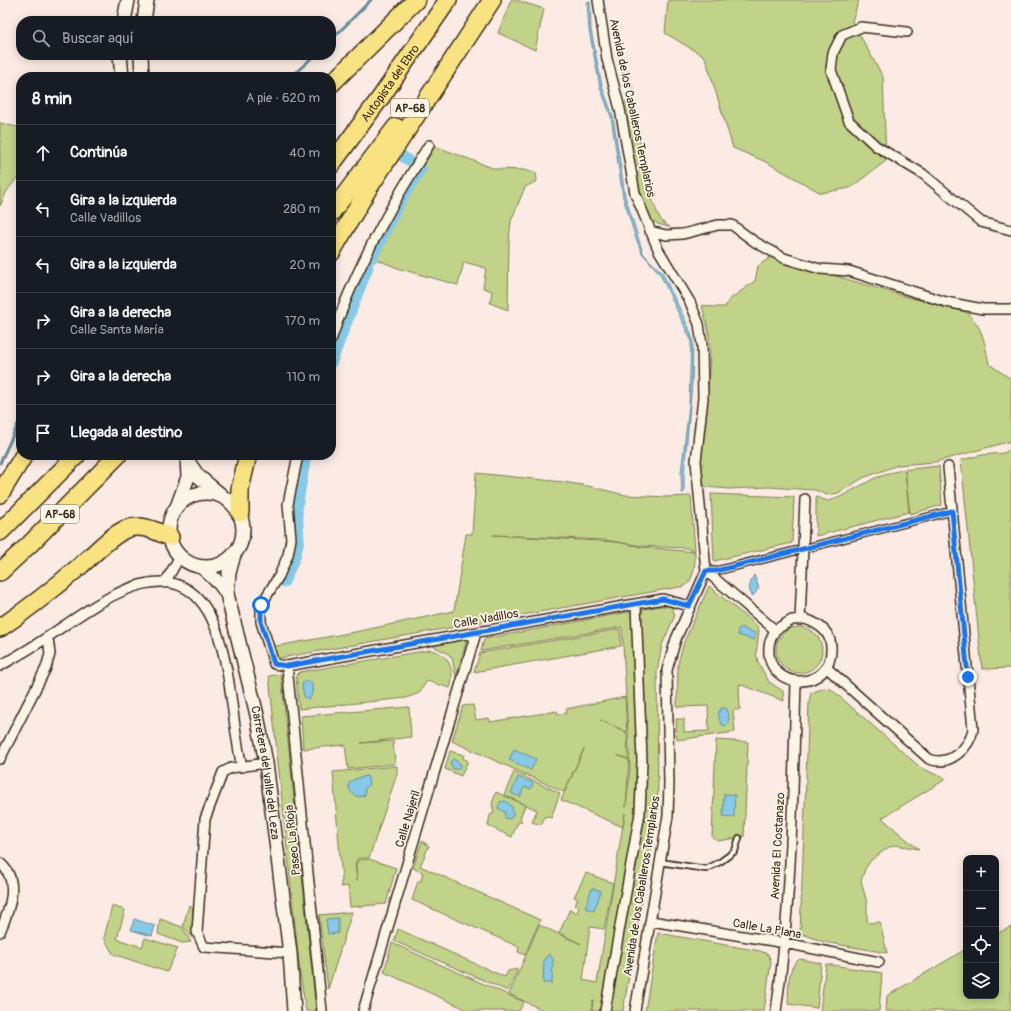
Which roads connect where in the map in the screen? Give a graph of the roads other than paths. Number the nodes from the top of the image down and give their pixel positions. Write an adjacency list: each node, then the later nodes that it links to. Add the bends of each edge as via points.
1 (128, 0): 8 (main road)
2 (147, 0): 9 (main road)
3 (416, 0): 15 (highway)
4 (448, 0): 17 (highway, Autopista del Ebro / AP-68, via 385,92)
5 (484, 0): 18 (highway, AP-68, via 431,79)
6 (492, 0): 21 (highway, via 368,188)
7 (598, 0): 20 (street, Avenida de los Caballeros Templarios, via 607,59 620,109 635,193)
8 (125, 16)
9 (145, 16)
10 (907, 32): 19 (street, via 861,27 842,36 833,52 831,70 850,121 876,146 923,174 980,222)
11 (120, 60): 13 (main road)
12 (141, 60): 14 (main road)
13 (122, 72)
14 (142, 72)
15 (336, 79)
16 (429, 145): 23 (street, via 384,220 354,281)
17 (336, 157)
18 (336, 206)
19 (1011, 230)
20 (650, 231): 22 (street, via 666,235 683,234 718,225 732,225 755,242 784,258 813,267 850,271 946,302 983,309); 44 (street, Avenida de los Caballeros Templarios, via 690,302 699,324 703,398 696,461)
21 (336, 244)
22 (1011, 309)
23 (336, 327)
24 (21, 460): 32 (highway)
25 (72, 460): 38 (highway, AP-68)
26 (113, 460): 45 (highway, AP-68)
27 (188, 460): 35 (main road, via 188,477)
28 (189, 460): 33 (main road, via 198,476)
29 (247, 460): 37 (highway, via 240,489)
30 (297, 460): 56 (street, via 288,504 288,555 279,576 261,605 260,614 274,664)
31 (948, 467): 36 (street)
32 (0, 494)
33 (222, 496): 35 (main road, via 202,492 183,500); 37 (main road, via 233,503)
34 (805, 499): 40 (street)
35 (176, 508): 39 (main road, via 169,527)
36 (952, 511): 40 (street); 57 (street, via 973,729 972,738 967,745 946,762 929,759)
37 (240, 513): 41 (main road, via 243,522 242,539)
38 (0, 532)
39 (170, 537): 42 (main road, via 173,547); 51 (highway, via 153,529 126,529)
40 (803, 549): 44 (street, via 716,571); 50 (street)
41 (234, 554): 43 (main road, via 220,564); 47 (main road)
42 (180, 556): 43 (main road, via 186,561); 46 (street)
43 (202, 566): 47 (main road)
44 (706, 571): 49 (street, Avenida de los Caballeros Templarios); 52 (street)
45 (0, 572)
46 (165, 583): 54 (street, via 140,583 113,594); 61 (street, via 190,592 201,602 213,622 224,657)
47 (227, 594): 60 (main road, Carretera del valle del Leza, via 258,715)
48 (636, 604): 49 (street, Calle Vadillos, via 663,599); 53 (street, Calle Vadillos); 74 (street, Avenida de los Caballeros Templarios, via 642,761 640,813)
49 (689, 606): 63 (street, Avenida de los Caballeros Templarios, via 667,670 670,783 668,816)
50 (800, 620): 52 (street, via 792,620); 57 (street, via 816,623 826,632 831,643 832,655)
51 (0, 628)
52 (775, 630): 58 (street, via 769,646 770,659 784,678)
53 (476, 633): 56 (street, Calle Vadillos); 73 (street, Calle Najeril)
54 (48, 637): 55 (street); 59 (street, via 50,654 46,668)
55 (0, 666)
56 (287, 666): 72 (street, Paseo La Rioja)
57 (827, 668): 58 (street, via 809,681)
58 (796, 682): 67 (street, Avenida El Costanazo)
59 (0, 758)
60 (266, 763): 61 (street); 68 (main road, Carretera del valle del Leza)
61 (242, 767): 68 (street, via 223,772 205,819 197,932 204,946)
62 (739, 838): 63 (lane, via 736,851 706,869)
63 (660, 862): 65 (street, Avenida de los Caballeros Templarios)
64 (0, 863): 66 (street, via 11,876 13,888)
65 (651, 921): 67 (street, Calle La Plana); 75 (street, Avenida de los Caballeros Templarios)
66 (0, 932)
67 (785, 944): 69 (street, Calle La Plana); 76 (street, Avenida El Costanazo)
68 (290, 953): 70 (main road, Carretera del valle del Leza); 71 (main road, Carretera del valle del Leza)
69 (879, 962)
70 (294, 1011)
71 (301, 1011)
72 (322, 1011)
73 (363, 1011)
74 (605, 1011)
75 (635, 1011)
76 (776, 1011)

